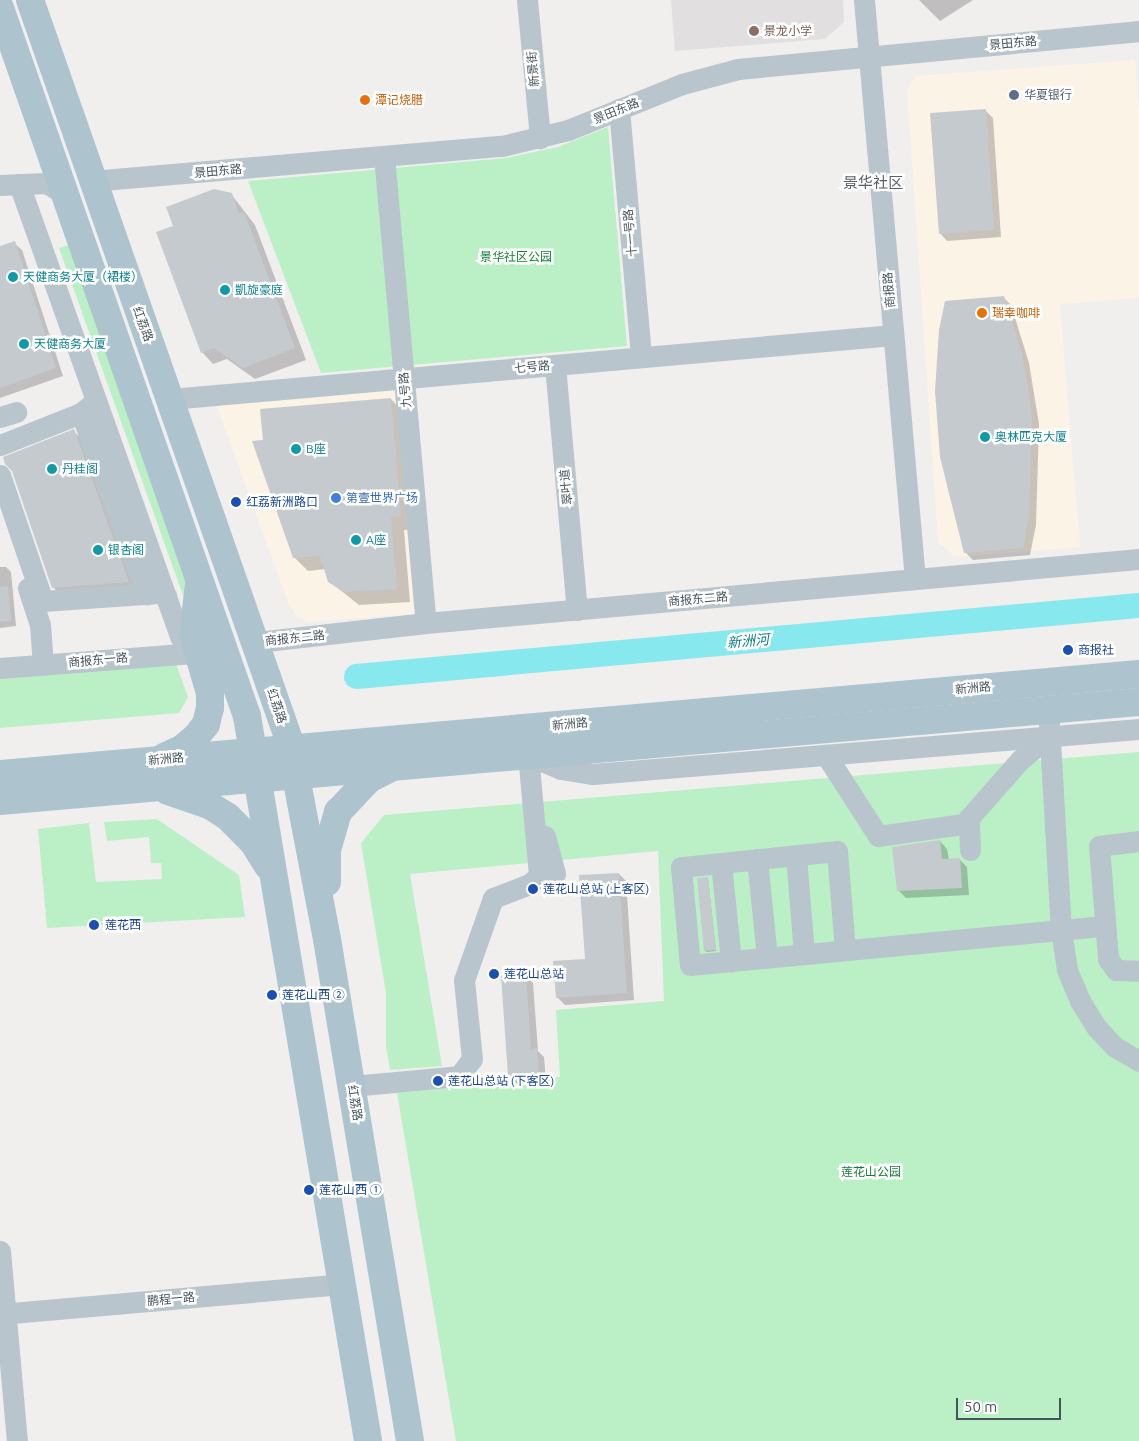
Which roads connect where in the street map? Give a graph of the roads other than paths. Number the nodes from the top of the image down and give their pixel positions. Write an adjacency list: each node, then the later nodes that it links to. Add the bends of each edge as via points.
1 (30, 0): 11 (main road, 红荔路)
2 (527, 0): 8 (street, 新景街)
3 (864, 0): 6 (street, 商报路)
4 (0, 8): 9 (main road)
5 (1139, 31): 6 (street, 景田东路)
6 (869, 55): 7 (street, 景田东路, via 772,64 718,73); 14 (street, 商报路)
7 (619, 109): 8 (street, 景田东路); 15 (street, 十一号路)
8 (540, 138): 10 (street, 景田东路, via 502,146)
9 (48, 148): 12 (street, via 47,162 40,172); 13 (main road)
10 (384, 156): 11 (street, 景田东路); 17 (street, 九号路)
11 (92, 181): 19 (main road, 红荔路)
12 (6, 182): 13 (street, via 50,184); 18 (street)
13 (64, 194): 25 (main road)
14 (894, 335): 15 (street, 七号路); 26 (street, 商报路)
15 (641, 357): 16 (street, 七号路)
16 (555, 365): 17 (street, 七号路); 29 (street, 翠叶道)
17 (404, 378): 19 (street, 七号路); 30 (street, 九号路)
18 (95, 397): 20 (street, via 91,406); 27 (street)
19 (170, 399): 32 (main road, 红荔路)
20 (81, 413): 21 (street, via 35,435); 27 (street)
21 (0, 445)
22 (0, 475): 28 (street)
23 (1139, 559): 26 (street, 商报东二路)
24 (25, 578): 33 (street, via 40,625)
25 (199, 578): 31 (main road); 41 (main road, via 240,695)
26 (915, 579): 29 (street, 商报东二路)
27 (156, 595): 28 (street); 31 (street)
28 (43, 600): 33 (street)
29 (577, 610): 30 (street, 商报东二路)
30 (426, 624): 32 (street, 商报东二路)
31 (190, 642): 33 (street, 商报东一路); 44 (main road, via 210,693 206,724 183,748)
32 (257, 642): 40 (main road, 红荔路)
33 (46, 664): 34 (street, 商报东一路)
34 (0, 668)
35 (1139, 674): 40 (main road, 新洲路)
36 (1139, 702): 37 (main road)
37 (1047, 710): 39 (street); 42 (main road)
38 (1139, 729): 39 (street)
39 (1050, 736): 43 (street); 52 (street, via 1020,760 968,818); 61 (street)
40 (291, 749): 41 (main road, 新洲路); 47 (main road, 红荔路)
41 (254, 752): 44 (main road, 新洲路); 48 (main road)
42 (528, 755): 43 (street, via 561,769 593,774); 45 (main road); 50 (street)
43 (826, 755): 52 (street, via 878,836)
44 (151, 761): 46 (main road, 新洲路)
45 (394, 766): 47 (main road); 62 (main road, via 369,779 352,794 338,812 331,829)
46 (0, 774)
47 (297, 775): 48 (main road); 62 (main road, 红荔路)
48 (258, 778): 49 (main road); 59 (main road)
49 (144, 788): 51 (main road); 59 (main road, via 189,796 228,817 253,842)
50 (532, 790): 58 (street); 69 (street, via 538,875 530,884 493,898 464,980 472,1060 459,1076)
51 (7, 803)
52 (969, 824): 54 (street)
53 (1139, 841): 60 (street, via 1099,846)
54 (970, 850)
55 (796, 856): 56 (street); 63 (street, via 837,851); 64 (street)
56 (757, 859): 57 (street); 65 (street)
57 (721, 863): 66 (street); 66 (street, via 681,867 690,964)
58 (555, 874)
59 (275, 882): 71 (main road)
60 (1104, 926): 61 (street); 67 (street, via 1108,959 1116,970)
61 (1061, 928): 63 (street); 68 (street, via 1068,970 1088,1015 1115,1047)
62 (327, 938): 69 (main road, 红荔路)
63 (845, 950): 64 (street)
64 (804, 954): 65 (street)
65 (767, 957): 66 (street)
66 (731, 961)
67 (1139, 971)
68 (1139, 1061)
69 (352, 1086): 76 (main road, 红荔路)
70 (0, 1251): 72 (street)
71 (342, 1284): 72 (street, 鹏程一路); 73 (main road)
72 (3, 1313): 74 (street)
73 (366, 1428): 75 (street)
74 (16, 1441)
75 (357, 1441)
76 (410, 1441)

